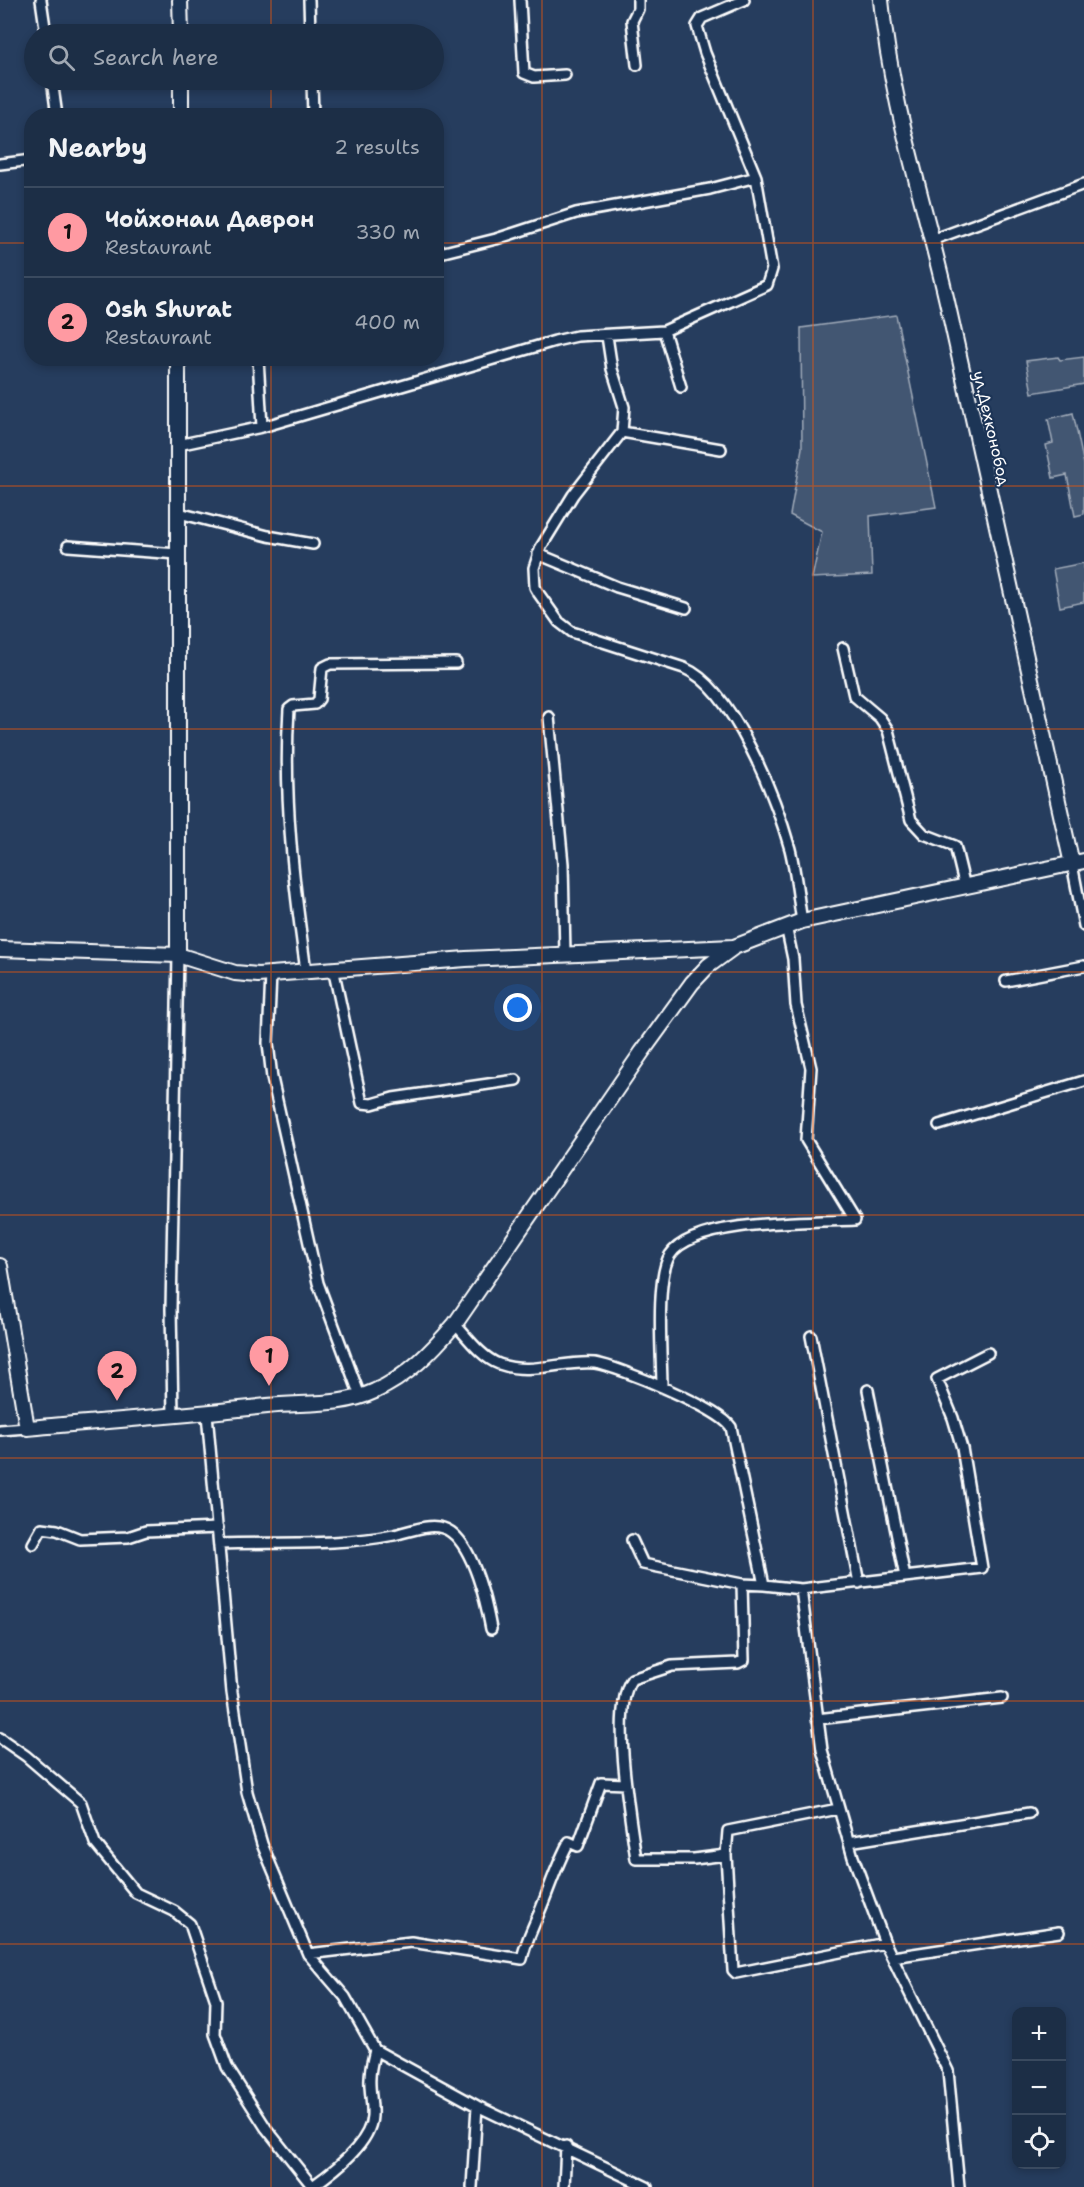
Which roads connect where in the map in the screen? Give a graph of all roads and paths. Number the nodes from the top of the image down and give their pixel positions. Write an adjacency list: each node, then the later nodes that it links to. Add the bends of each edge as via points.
1 (41, 0): 8 (street)
2 (180, 0): 9 (street)
3 (309, 0): 10 (street)
4 (520, 0): 12 (street, via 524,73 534,77)
5 (638, 0): 11 (street, via 632,21)
6 (744, 0): 21 (street, via 702,18 697,26)
7 (881, 0): 23 (street, ул.Дехконобод, via 899,102)
8 (45, 24)
9 (181, 24)
10 (310, 24)
11 (637, 65)
12 (565, 75)
13 (53, 90): 16 (street)
14 (182, 90): 17 (street)
15 (312, 90): 18 (street)
16 (56, 108)
17 (181, 108)
18 (313, 108)
19 (24, 161): 20 (street)
20 (0, 164)
21 (756, 177): 24 (street, via 576,213); 25 (street, via 772,269 767,285)
22 (1084, 184): 23 (street)
23 (932, 240): 43 (street, ул.Дехконобод)
24 (444, 252)
25 (664, 331): 26 (street); 29 (street)
26 (607, 336): 30 (street, via 555,341); 31 (street, via 624,407)
27 (178, 366): 32 (street)
28 (258, 366): 30 (street)
29 (681, 387)
30 (262, 427): 32 (street)
31 (622, 432): 33 (street); 38 (street, via 573,495)
32 (178, 445): 34 (street)
33 (721, 449)
34 (179, 513): 35 (street); 37 (street)
35 (313, 544)
36 (68, 546): 37 (street)
37 (178, 554): 51 (street)
38 (538, 554): 39 (street, via 617,587); 45 (street, via 535,587 564,626 616,648 691,671 708,683 748,742 782,824)
39 (686, 608)
40 (843, 648): 44 (street, via 854,696 888,730 911,820 924,834 955,846)
41 (456, 663): 54 (street, via 330,664 322,668 315,704 289,709 286,751 295,894)
42 (549, 717): 50 (street, via 563,864)
43 (1078, 862): 44 (street); 47 (street)
44 (965, 887): 45 (street)
45 (802, 921): 46 (street)
46 (786, 926): 48 (street); 64 (street, via 796,1005 811,1068 806,1140 855,1220 708,1232 675,1250 666,1266 662,1289)
47 (1084, 926)
48 (735, 947): 50 (street); 61 (street, via 692,983)
49 (0, 949): 51 (street)
50 (565, 954): 53 (street)
51 (178, 955): 55 (street, via 235,973); 67 (street, via 171,1309)
52 (1084, 966): 56 (street)
53 (333, 968): 54 (street); 57 (street, via 362,1102 372,1104)
54 (306, 971): 55 (street)
55 (271, 974): 66 (street, via 268,1043 277,1101 321,1294)
56 (1006, 981)
57 (516, 1080)
58 (1084, 1081): 59 (street)
59 (939, 1125)
60 (0, 1266): 69 (street)
61 (455, 1324): 64 (street, via 498,1364 535,1369 596,1364); 66 (street, via 399,1379)
62 (811, 1336): 76 (street)
63 (988, 1353): 75 (street, via 937,1379 962,1448 982,1568)
64 (662, 1387): 78 (street, via 718,1415 731,1427)
65 (868, 1390): 75 (street)
66 (360, 1396): 68 (street, via 320,1404)
67 (173, 1414): 68 (street); 69 (street)
68 (207, 1414): 71 (street)
69 (27, 1428): 70 (street)
70 (0, 1430)
71 (218, 1528): 73 (street, via 80,1539 42,1528); 74 (street)
72 (632, 1540): 77 (street, via 643,1564)
73 (33, 1544)
74 (219, 1544): 80 (street, via 354,1540 425,1527 443,1528 453,1533 480,1581); 91 (street, via 232,1692 247,1792 262,1844)
75 (905, 1577): 76 (street)
76 (859, 1583): 79 (street)
77 (742, 1584): 78 (street); 84 (street, via 742,1662 672,1666 645,1673 626,1686 622,1734)
78 (764, 1585): 79 (street)
79 (801, 1589): 82 (street)
80 (491, 1629)
81 (1002, 1698): 82 (street)
82 (817, 1719): 85 (street)
83 (0, 1738): 96 (street, via 27,1755 81,1803 95,1844 136,1893 174,1911 190,1924 216,2001 215,2034 227,2067 266,2128)
84 (626, 1784): 88 (street, via 636,1859); 91 (street, via 601,1783 578,1846 569,1842 559,1860 526,1939 522,1959 411,1941)
85 (838, 1809): 87 (street); 88 (street, via 732,1829 728,1831)
86 (1029, 1813): 87 (street)
87 (849, 1842): 90 (street)
88 (726, 1855): 90 (street, via 731,1964 736,1973)
89 (1059, 1932): 92 (street)
90 (885, 1943): 92 (street)
91 (308, 1954): 93 (street, via 345,1997)
92 (893, 1957): 100 (street, via 948,2071)
93 (375, 2050): 94 (street); 96 (street, via 368,2132 338,2168)
94 (477, 2106): 95 (street); 97 (street)
95 (566, 2146): 98 (street); 99 (street)
96 (313, 2186)
97 (472, 2187)
98 (564, 2187)
99 (647, 2187)
100 (959, 2187)

